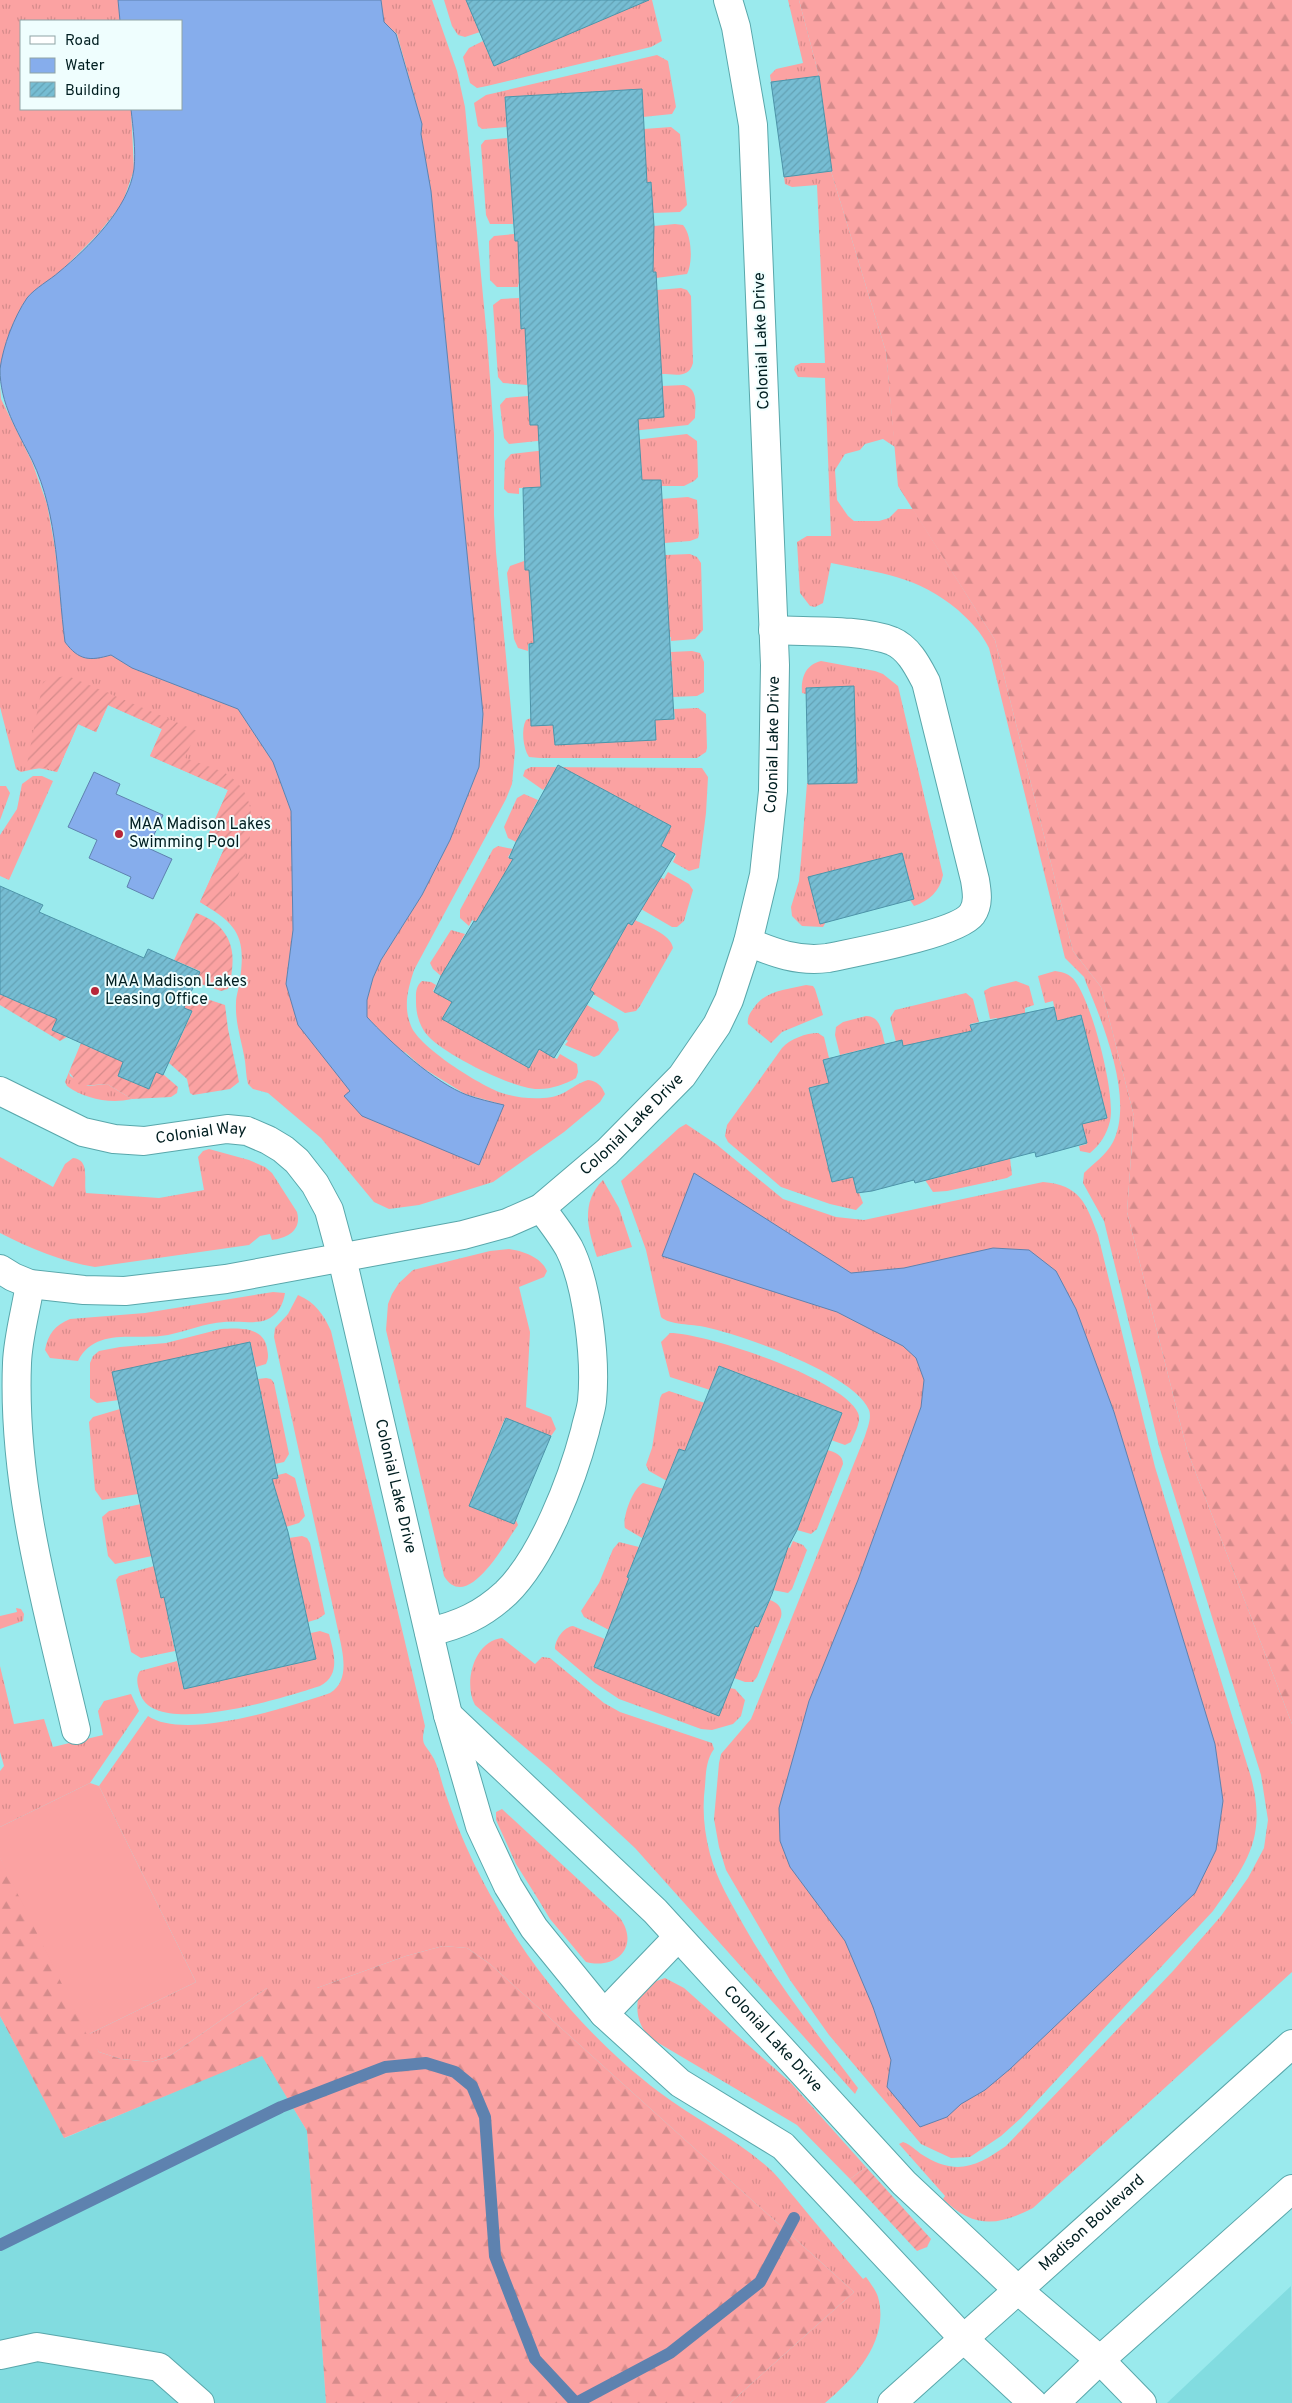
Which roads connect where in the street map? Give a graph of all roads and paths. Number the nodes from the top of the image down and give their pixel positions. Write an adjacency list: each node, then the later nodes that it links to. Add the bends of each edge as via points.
1 (728, 0): 2 (street, Colonial Lake Drive, via 736,27 753,125)
2 (773, 630): 3 (street, Colonial Lake Drive, via 773,791 764,875); 3 (street, via 853,633 877,638 893,642 914,660 926,682 975,880 977,902 972,914 951,928 828,958 812,960 783,956)
3 (748, 942): 5 (street, Colonial Lake Drive, via 717,1026 682,1076 607,1152)
4 (0, 1091): 6 (street, Colonial Way, via 83,1132 114,1139 144,1141 227,1129 247,1130 268,1140 296,1161 315,1184 330,1210)
5 (541, 1208): 6 (street, Colonial Lake Drive, via 507,1223); 9 (street, via 570,1250 585,1305 593,1353 592,1402 582,1440 564,1497 516,1581 494,1603 461,1624)
6 (342, 1258): 8 (street, Colonial Lake Drive, via 226,1279 125,1291); 9 (street, Colonial Lake Drive)
7 (0, 1269): 8 (street, Colonial Lake Drive)
8 (30, 1284): 11 (street, via 17,1362 20,1456 36,1560)
9 (429, 1632): 10 (street, Colonial Lake Drive)
10 (448, 1716): 12 (street, Colonial Lake Drive, via 583,1841); 13 (street, Colonial Lake Drive, via 480,1826 508,1886 534,1928)
11 (76, 1730)
12 (678, 1937): 13 (street); 16 (street, Colonial Lake Drive, via 904,2184)
13 (604, 2014): 17 (street, Colonial Lake Drive, via 680,2083 782,2146)
14 (1292, 2044): 16 (street, Madison Boulevard)
15 (1292, 2189): 19 (street)
16 (1018, 2290): 17 (street, Madison Boulevard); 19 (street, Colonial Lake Drive)
17 (964, 2339): 21 (street, Madison Boulevard); 22 (street, Colonial Lake Drive)
18 (0, 2355): 20 (street, via 37,2347 158,2367)
19 (1100, 2360): 23 (street); 24 (street, Colonial Lake Drive)
20 (200, 2403)
21 (892, 2403)
22 (1033, 2403)
23 (1055, 2403)
24 (1142, 2403)

